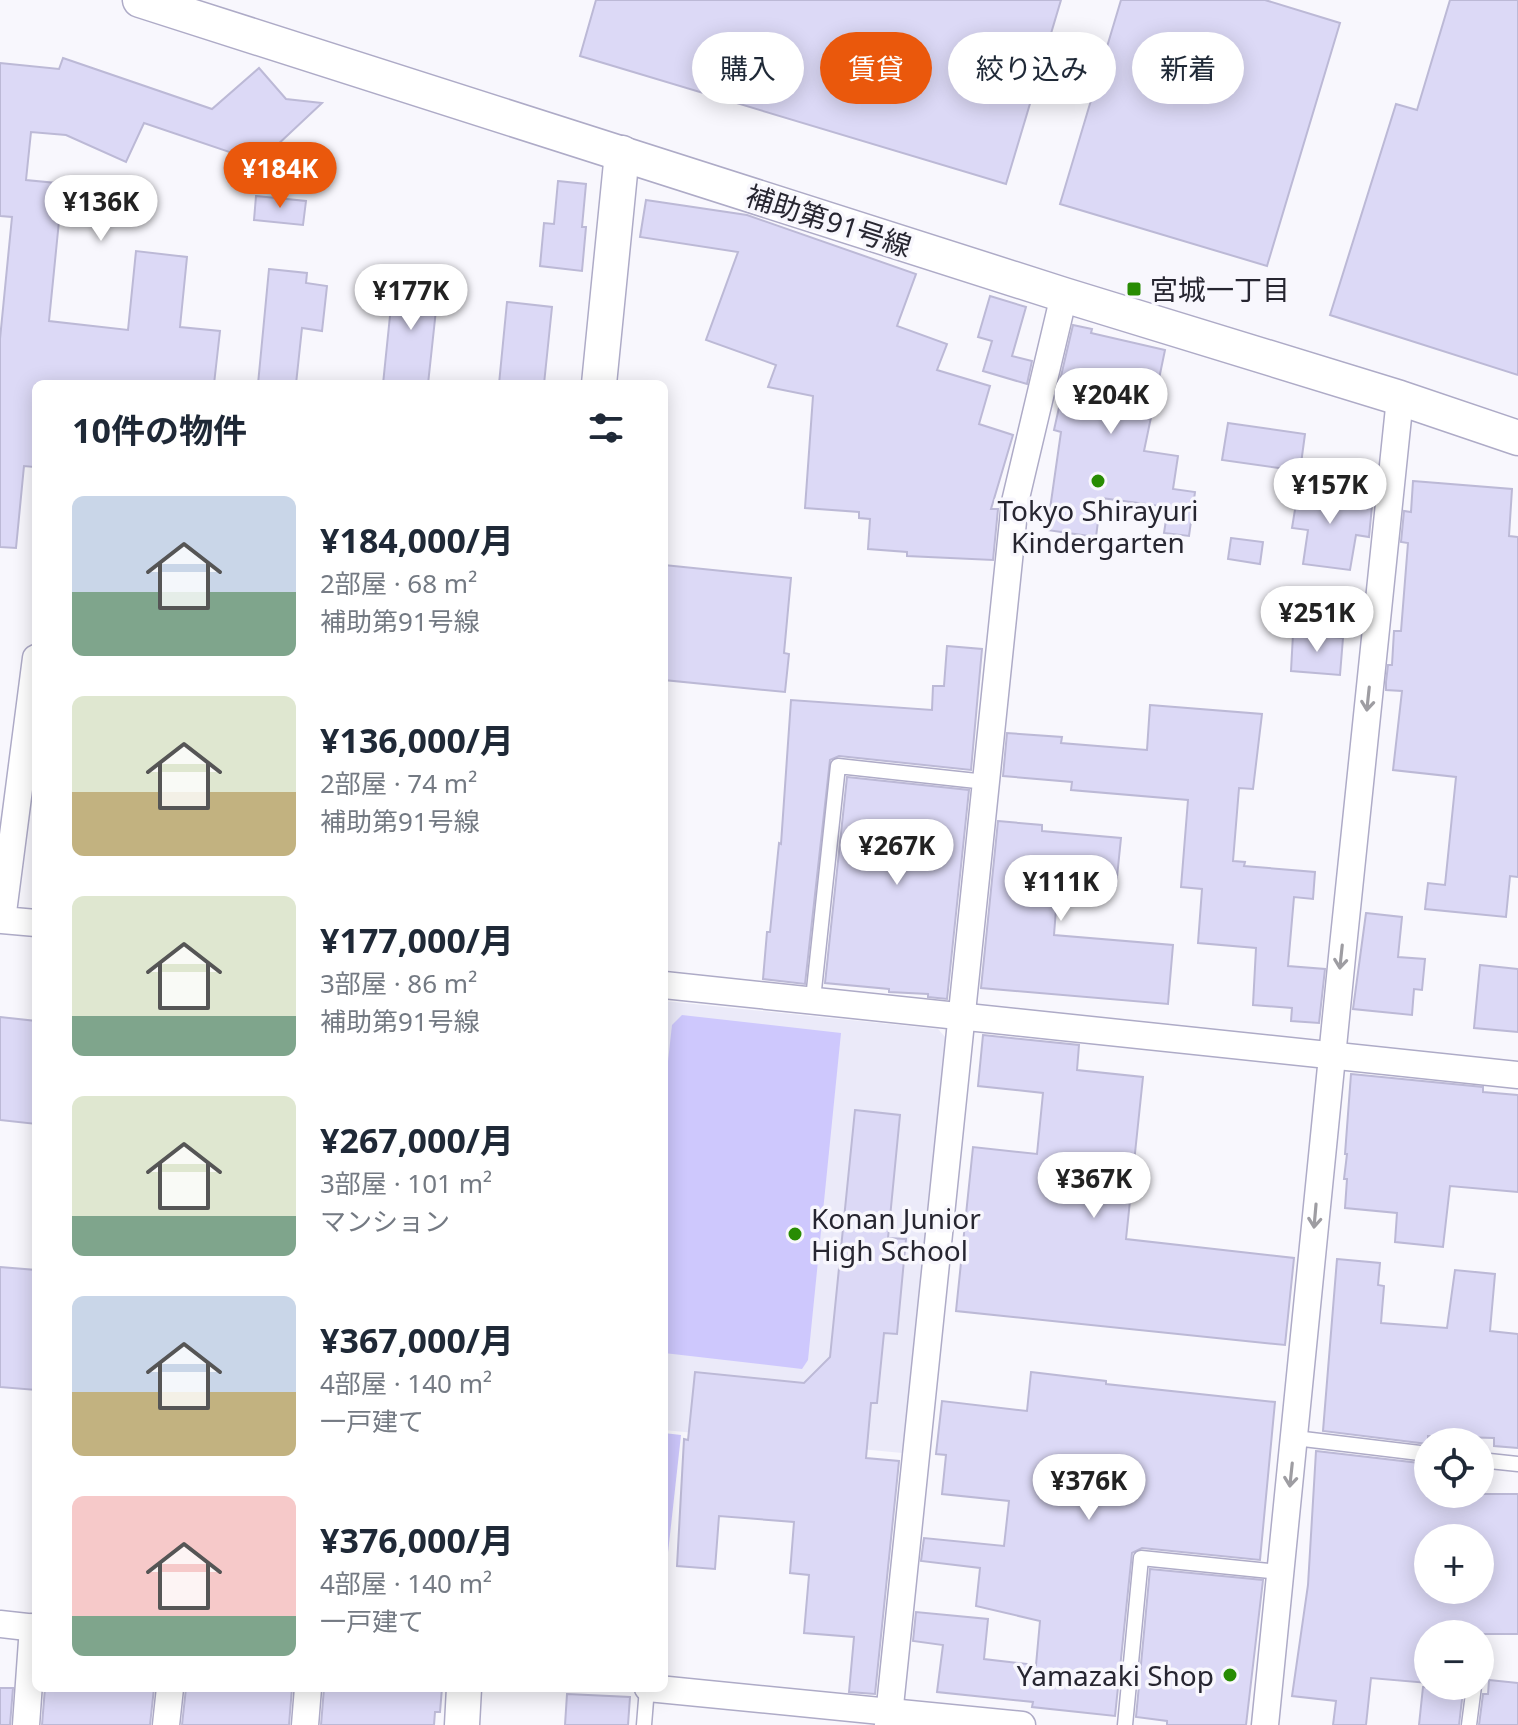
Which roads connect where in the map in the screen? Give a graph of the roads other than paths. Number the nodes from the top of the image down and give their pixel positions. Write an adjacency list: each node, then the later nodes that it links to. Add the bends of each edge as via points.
1 (140, 0): 2 (street, 補助第91号線)
2 (622, 153): 3 (street, 補助第91号線); 4 (street)
3 (1064, 295): 5 (street, 補助第91号線); 8 (street, via 1015,502)
4 (599, 380)
5 (1400, 398): 6 (street, 補助第91号線); 14 (street, one-way to 14)
6 (1518, 438)
7 (32, 688): 9 (street)
8 (986, 782): 12 (lane, via 838,766); 13 (street)
9 (1, 920): 10 (street)
10 (32, 923)
11 (668, 985): 12 (street)
12 (813, 999): 13 (street)
13 (961, 1015): 14 (street); 30 (street)
14 (1330, 1057): 15 (street); 16 (street, one-way to 16)
15 (1518, 1075)
16 (1295, 1438): 17 (lane); 20 (street, one-way to 20)
17 (1414, 1452)
18 (1494, 1461): 19 (lane)
19 (1518, 1464)
20 (1280, 1572): 37 (lane, via 1141,1558); 38 (street)
21 (0, 1624): 22 (street)
22 (32, 1627)
23 (32, 1660): 31 (street)
24 (668, 1691): 30 (street)
25 (170, 1692): 32 (street)
26 (308, 1692): 33 (street)
27 (464, 1692): 34 (street)
28 (647, 1692): 35 (lane)
29 (1472, 1700): 39 (lane)
30 (889, 1718): 36 (street)
31 (26, 1725)
32 (166, 1725)
33 (305, 1725)
34 (462, 1725)
35 (644, 1725)
36 (1022, 1725)
37 (1125, 1725)
38 (1265, 1725)
39 (1469, 1725)

